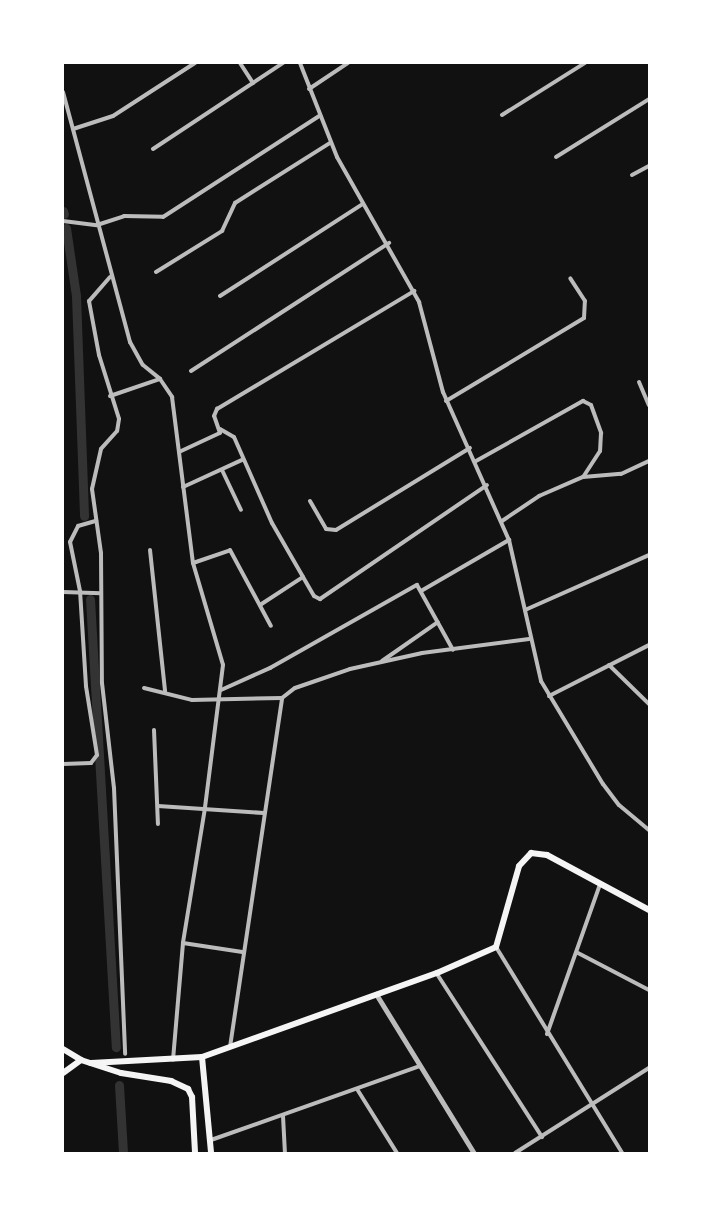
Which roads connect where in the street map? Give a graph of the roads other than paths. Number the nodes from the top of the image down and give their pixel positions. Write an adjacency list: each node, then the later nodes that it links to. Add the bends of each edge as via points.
1 (195, 63): 13 (street, via 113,116)
2 (240, 63): 7 (street)
3 (283, 63): 7 (street)
4 (300, 63): 8 (street)
5 (348, 63): 8 (street)
6 (585, 63): 12 (street)
7 (253, 83): 15 (street)
8 (309, 89): 11 (street)
9 (63, 92): 13 (street)
10 (649, 99): 16 (street)
11 (319, 116): 14 (street); 21 (street, via 163,217 124,216)
12 (502, 116)
13 (73, 129): 21 (street)
14 (330, 143): 19 (street); 23 (street, via 235,203 222,231)
15 (153, 149)
16 (556, 158)
17 (649, 166): 18 (street)
18 (632, 176)
19 (363, 204): 22 (street); 27 (street)
20 (63, 221): 21 (street)
21 (97, 225): 24 (street)
22 (389, 243): 26 (street); 28 (street)
23 (156, 272)
24 (111, 277): 29 (street, via 130,342 143,365); 31 (street, via 89,301)
25 (570, 278): 32 (street, via 585,301 584,318)
26 (414, 291): 32 (street); 34 (street, via 217,409 214,416)
27 (220, 296)
28 (191, 371)
29 (160, 379): 31 (street); 36 (street, via 172,397)
30 (639, 382): 33 (street)
31 (110, 396): 46 (street, via 119,419 117,431 101,448 92,489)
32 (446, 401): 35 (street)
33 (649, 405)
34 (220, 429): 36 (street, via 218,436); 37 (street, via 234,437)
35 (470, 448): 38 (street); 44 (street, via 336,530 326,529)
36 (179, 452): 43 (street)
37 (242, 460): 40 (street); 52 (street)
38 (476, 460): 41 (street, via 583,401 591,405 601,433 600,451); 42 (street)
39 (649, 461): 41 (street, via 621,474)
40 (222, 470): 43 (street); 45 (street)
41 (583, 477): 47 (street, via 539,496)
42 (486, 485): 47 (street); 52 (street, via 320,598 314,596)
43 (183, 487): 51 (street)
44 (310, 501)
45 (241, 510)
46 (96, 521): 53 (street, via 72,532 71,561); 56 (street)
47 (502, 521): 48 (street)
48 (509, 540): 54 (street); 58 (street)
49 (150, 550): 68 (street)
50 (649, 555): 58 (street)
51 (193, 563): 57 (street, via 230,550); 67 (street, via 222,665)
52 (303, 577): 57 (street)
53 (80, 591): 55 (street); 56 (street); 74 (street, via 86,686 97,755 91,763)
54 (422, 591): 59 (street); 67 (street, via 417,585 270,668)
55 (63, 592)
56 (101, 593): 92 (street, via 102,683 114,788)
57 (260, 605): 60 (street)
58 (525, 610): 61 (street)
59 (438, 622): 63 (street); 64 (street)
60 (271, 626)
61 (529, 639): 63 (street); 69 (street)
62 (649, 645): 65 (street)
63 (453, 650): 64 (street)
64 (379, 662): 70 (street, via 319,678)
65 (609, 665): 69 (street); 72 (street)
66 (144, 688): 68 (street)
67 (220, 690): 71 (street)
68 (165, 691): 71 (street, via 192,699)
69 (549, 696): 79 (street, via 603,784 619,805)
70 (282, 698): 71 (street); 77 (street)
71 (220, 701): 76 (street)
72 (649, 704)
73 (154, 730): 75 (street)
74 (63, 764)
75 (158, 806): 76 (street); 78 (street)
76 (205, 808): 77 (street); 82 (street)
77 (264, 813): 84 (street)
78 (158, 824)
79 (649, 830)
80 (600, 883): 81 (main road); 83 (main road, via 546,855 526,856 519,866); 85 (street)
81 (649, 910)
82 (183, 943): 84 (street); 95 (street)
83 (496, 947): 86 (main road); 89 (street)
84 (242, 952): 90 (street)
85 (578, 953): 87 (street); 89 (street)
86 (437, 973): 88 (main road); 103 (street)
87 (649, 990)
88 (376, 994): 90 (main road); 97 (street)
89 (547, 1034): 101 (street)
90 (230, 1047): 93 (main road)
91 (63, 1049): 94 (main road)
92 (125, 1054)
93 (202, 1058): 95 (main road); 104 (main road)
94 (81, 1060): 96 (main road); 99 (main road)
95 (173, 1060): 96 (main road)
96 (91, 1063): 105 (main road, via 121,1073 171,1081 188,1089 192,1096)
97 (420, 1066): 100 (street); 109 (street)
98 (649, 1068): 101 (street)
99 (63, 1073)
100 (357, 1089): 102 (street); 108 (street)
101 (594, 1104): 103 (street); 111 (street)
102 (283, 1116): 104 (street); 107 (street)
103 (542, 1137): 110 (street)
104 (210, 1140): 106 (main road)
105 (195, 1153)
106 (211, 1153)
107 (285, 1153)
108 (397, 1153)
109 (474, 1153)
110 (515, 1153)
111 (622, 1153)

